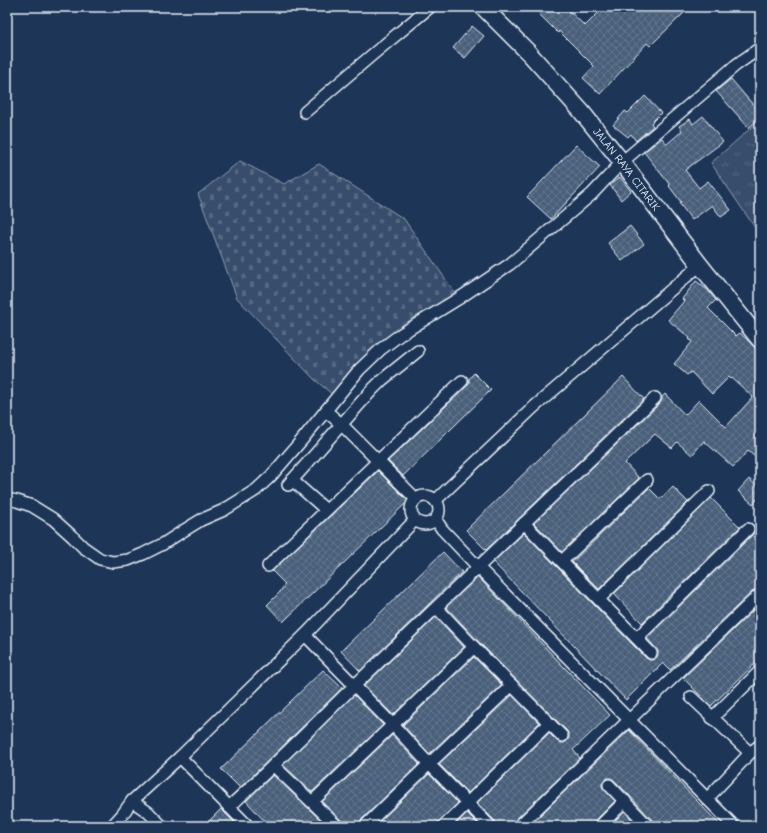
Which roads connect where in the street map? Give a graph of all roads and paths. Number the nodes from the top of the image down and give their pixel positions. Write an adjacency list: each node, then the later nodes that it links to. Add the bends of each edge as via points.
1 (430, 7): 4 (street)
2 (483, 7): 5 (street, JALAN RAYA CITARIK, via 581,111)
3 (760, 48): 5 (street)
4 (305, 112)
5 (622, 162): 6 (street, JALAN RAYA CITARIK); 11 (street, via 587,198 510,264 381,349 359,370)
6 (700, 265): 7 (street, JALAN RAYA CITARIK); 18 (street, via 534,407)
7 (760, 340)
8 (418, 351): 12 (street, via 382,380)
9 (462, 381): 13 (street)
10 (655, 398): 22 (street)
11 (326, 411): 12 (street); 16 (street, via 256,490 224,510 182,530 163,544 128,560 113,562 100,559 53,519 32,506)
12 (341, 424): 13 (street); 19 (street, via 290,483)
13 (378, 461): 17 (street); 19 (street)
14 (647, 480): 24 (street)
15 (709, 491): 28 (street)
16 (7, 499)
17 (416, 499): 18 (street, via 426,495); 20 (street, via 411,509)
18 (436, 500): 21 (street, via 440,513)
19 (326, 510): 25 (street)
20 (414, 520): 21 (street, via 425,524); 30 (street)
21 (436, 520): 26 (street)
22 (524, 523): 24 (street); 26 (street)
23 (748, 529): 31 (street)
24 (562, 562): 28 (street)
25 (268, 566)
26 (478, 566): 29 (street); 39 (street)
27 (760, 594): 39 (street)
28 (599, 600): 31 (street)
29 (437, 608): 32 (street); 35 (street)
30 (305, 635): 35 (street); 45 (street)
31 (637, 638): 33 (street)
32 (474, 648): 36 (street); 41 (street)
33 (651, 653)
34 (760, 671): 38 (street)
35 (354, 686): 41 (street); 47 (street)
36 (512, 686): 40 (street); 46 (street)
37 (691, 697): 38 (street)
38 (712, 718): 44 (street)
39 (630, 720): 49 (street); 62 (street)
40 (549, 723): 42 (street); 53 (street)
41 (393, 725): 46 (street); 52 (street)
42 (562, 736)
43 (760, 744): 44 (street)
44 (750, 753): 49 (street)
45 (180, 757): 50 (street); 54 (street)
46 (429, 764): 53 (street); 59 (street)
47 (274, 766): 52 (street); 54 (street)
48 (609, 785): 51 (street)
49 (707, 799): 65 (street)
50 (132, 801): 55 (street); 56 (street)
51 (625, 801): 63 (street); 64 (street)
52 (312, 802): 58 (street)
53 (467, 803): 60 (street); 61 (street)
54 (229, 807): 57 (street)
55 (112, 826)
56 (162, 826)
57 (248, 826)
58 (337, 826)
59 (365, 826)
60 (444, 826)
61 (490, 826)
62 (519, 826)
63 (600, 826)
64 (648, 826)
65 (734, 826)

